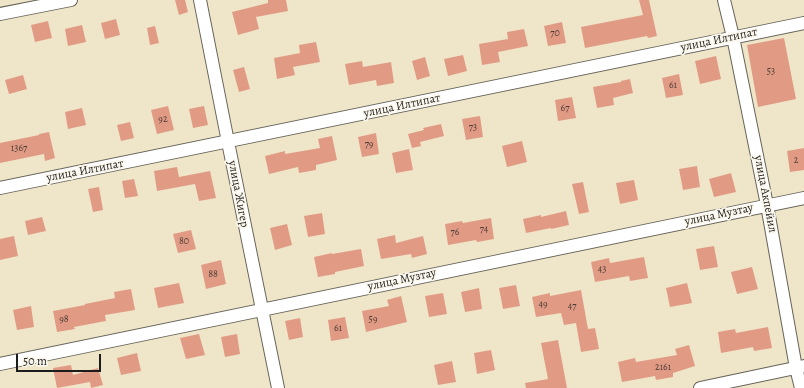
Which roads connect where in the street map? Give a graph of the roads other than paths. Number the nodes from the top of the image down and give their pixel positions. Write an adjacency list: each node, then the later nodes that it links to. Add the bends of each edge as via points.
1 (71, 0): 4 (street)
2 (200, 0): 7 (street, улица Жигер)
3 (724, 0): 6 (street, улица Акпейил)
4 (0, 14)
5 (804, 23): 6 (street, улица Илтипат)
6 (733, 38): 7 (street, улица Илтипат); 10 (street, улица Акпейил)
7 (228, 142): 8 (street, улица Илтипат); 11 (street, улица Жигер)
8 (0, 188)
9 (804, 198): 10 (street, улица Музтау)
10 (767, 205): 11 (street, улица Музтау); 13 (street, улица Акпейил)
11 (261, 309): 12 (street, улица Музтау); 14 (street, улица Жигер)
12 (0, 364)
13 (800, 367): 15 (street); 16 (street, улица Акпейил)
14 (278, 388)
15 (700, 388)
16 (801, 388)

